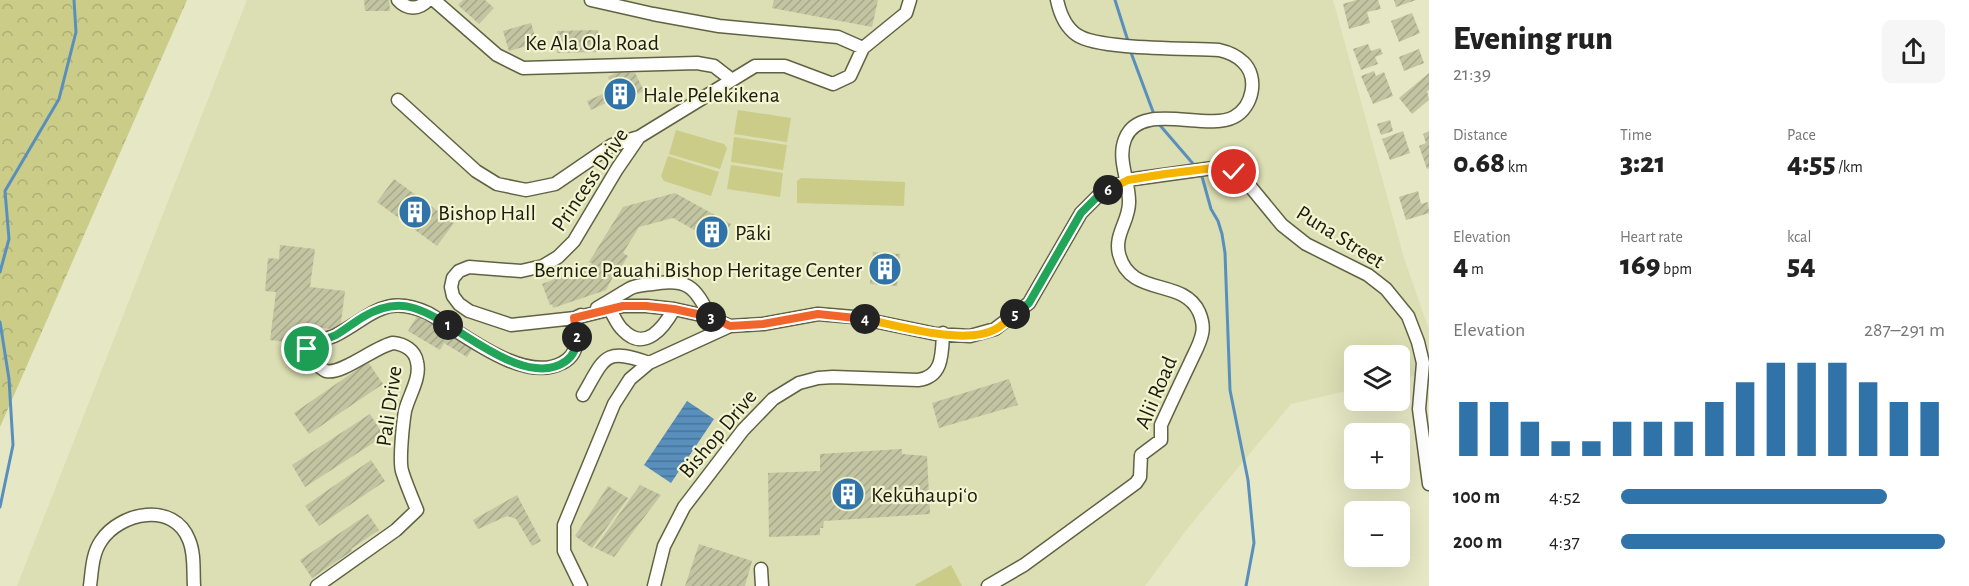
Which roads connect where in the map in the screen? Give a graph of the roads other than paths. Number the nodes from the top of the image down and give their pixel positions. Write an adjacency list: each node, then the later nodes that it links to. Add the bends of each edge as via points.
1 (398, 0): 2 (street, via 412,8 423,6)
2 (428, 0)
3 (434, 0): 8 (street, Ke Ala Ola Road, via 497,55 523,68 697,63 714,66)
4 (591, 0): 7 (street, via 719,26 838,37)
5 (910, 0): 7 (street, via 906,13)
6 (1057, 0): 11 (street, via 1065,23 1078,36 1113,45 1219,50 1244,62 1251,73 1250,98 1237,116 1223,122 1150,118 1137,125 1125,137 1121,157)
7 (863, 48): 8 (street, Princess Drive, via 850,76 833,84 785,66 755,66)
8 (732, 80): 10 (street, Princess Drive)
9 (398, 100): 10 (street, via 476,171 497,184 526,190 555,184 612,145)
10 (639, 137): 15 (street, Princess Drive, via 574,241 558,257 543,266 521,271 469,267 453,278 453,296 459,304 495,321 511,326)
11 (1128, 180): 17 (street, Princess Drive, via 1101,193 1081,213 1029,303 996,329 970,336); 20 (street, Puna Street, via 1213,168 1234,172 1282,225 1306,244 1386,288 1408,316 1423,363 1419,409); 28 (street, Alii Road, via 1129,208 1118,237 1122,264 1142,282 1177,292 1192,301 1203,323 1201,339 1161,425 1161,440 1141,455 1136,483 1024,565)
12 (674, 309): 13 (street, Princess Drive, via 623,306); 13 (street, via 663,328 643,339 631,337 621,329); 14 (street, Princess Drive)
13 (610, 310): 15 (street, Princess Drive)
14 (710, 317): 15 (street, via 691,288 670,281 631,287 621,296); 16 (street, Princess Drive)
15 (574, 318): 24 (street, Pali Drive, via 577,343 572,355 561,364 541,368 511,361 429,313 401,305 372,312 337,335 310,346 308,355 325,370 342,368 393,343 412,352 418,367 405,411 401,469 417,510 396,530)
16 (730, 326): 17 (street, Princess Drive, via 818,314); 18 (street)
17 (940, 334): 26 (street, Bishop Drive, via 940,365 926,379 818,378 799,383 773,399 743,430 684,507 664,546)
18 (649, 363): 19 (street, via 626,356 608,356); 25 (street, via 630,379 614,404 564,525 564,551)
19 (583, 395)
20 (1429, 484)
21 (761, 569): 27 (street)
22 (90, 586): 23 (street, via 96,549 105,536 125,520 150,515 172,520 187,535 193,551)
23 (194, 586)
24 (317, 586)
25 (581, 586)
26 (654, 586)
27 (762, 586)
28 (988, 586)

